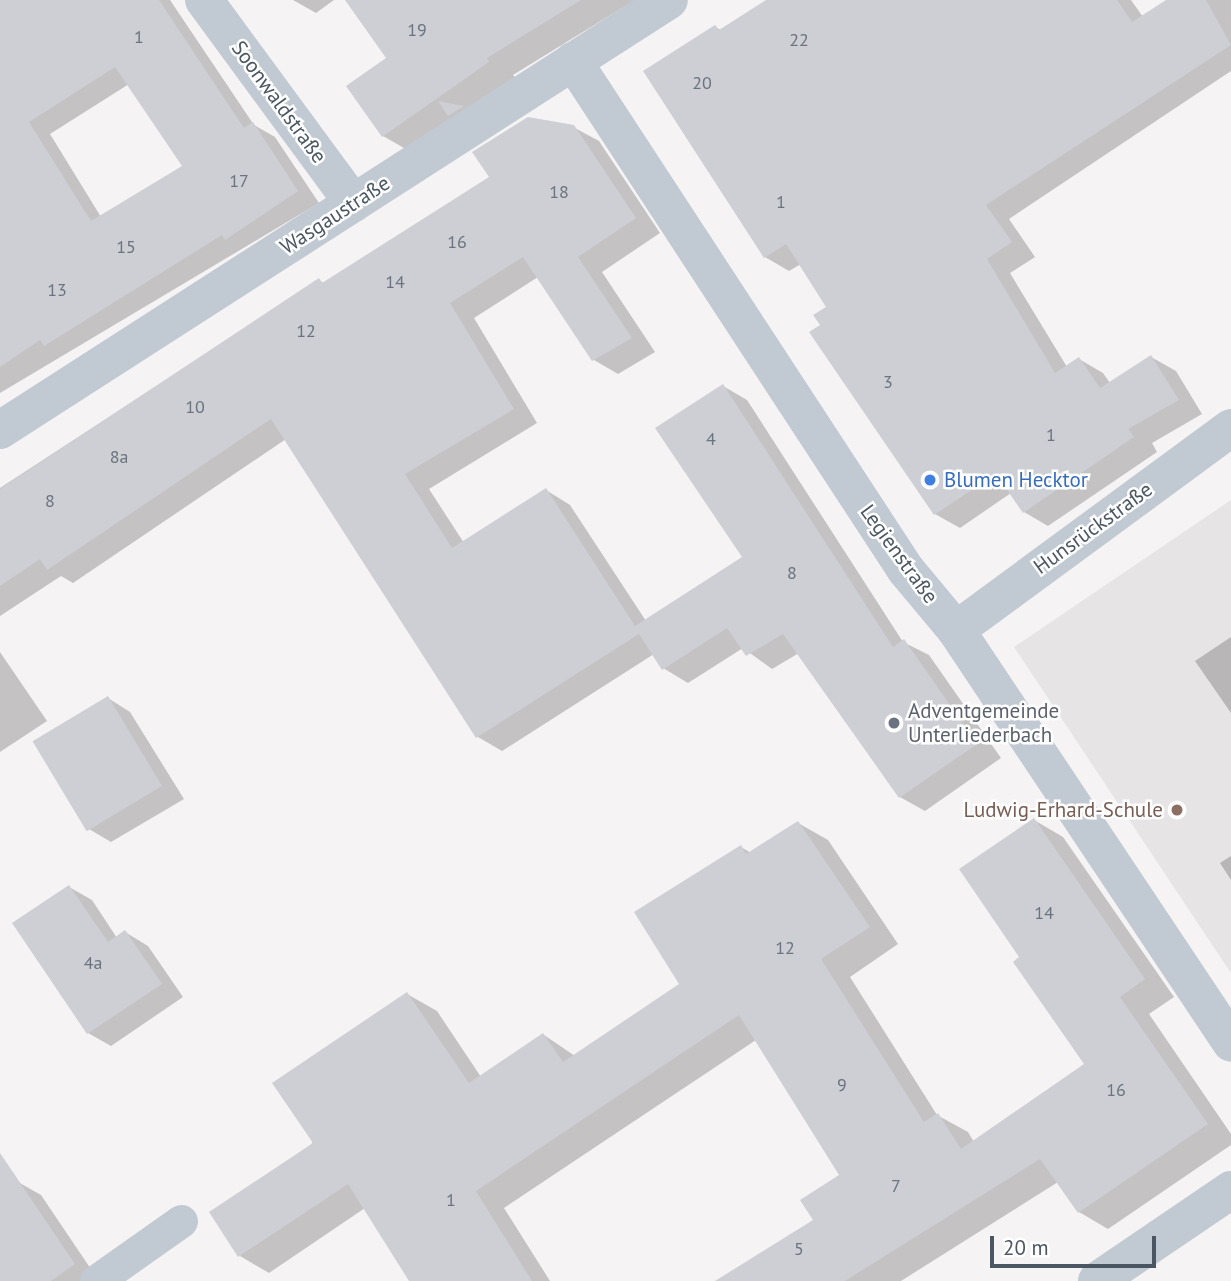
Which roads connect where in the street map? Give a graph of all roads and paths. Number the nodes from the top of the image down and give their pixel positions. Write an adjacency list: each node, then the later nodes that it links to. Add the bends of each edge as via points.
1 (204, 0): 4 (street, Soonwaldstraße)
2 (669, 0): 3 (street, Wasgaustraße)
3 (573, 61): 4 (street, Wasgaustraße); 7 (street, Legienstraße, via 906,570)
4 (353, 204): 6 (street, Wasgaustraße)
5 (1231, 428): 7 (street, Hunsrückstraße)
6 (0, 430)
7 (956, 630): 8 (street, Legienstraße)
8 (1231, 1042)
9 (1231, 1190): 12 (street)
10 (181, 1221): 11 (lane)
11 (96, 1281)
12 (1097, 1281)

